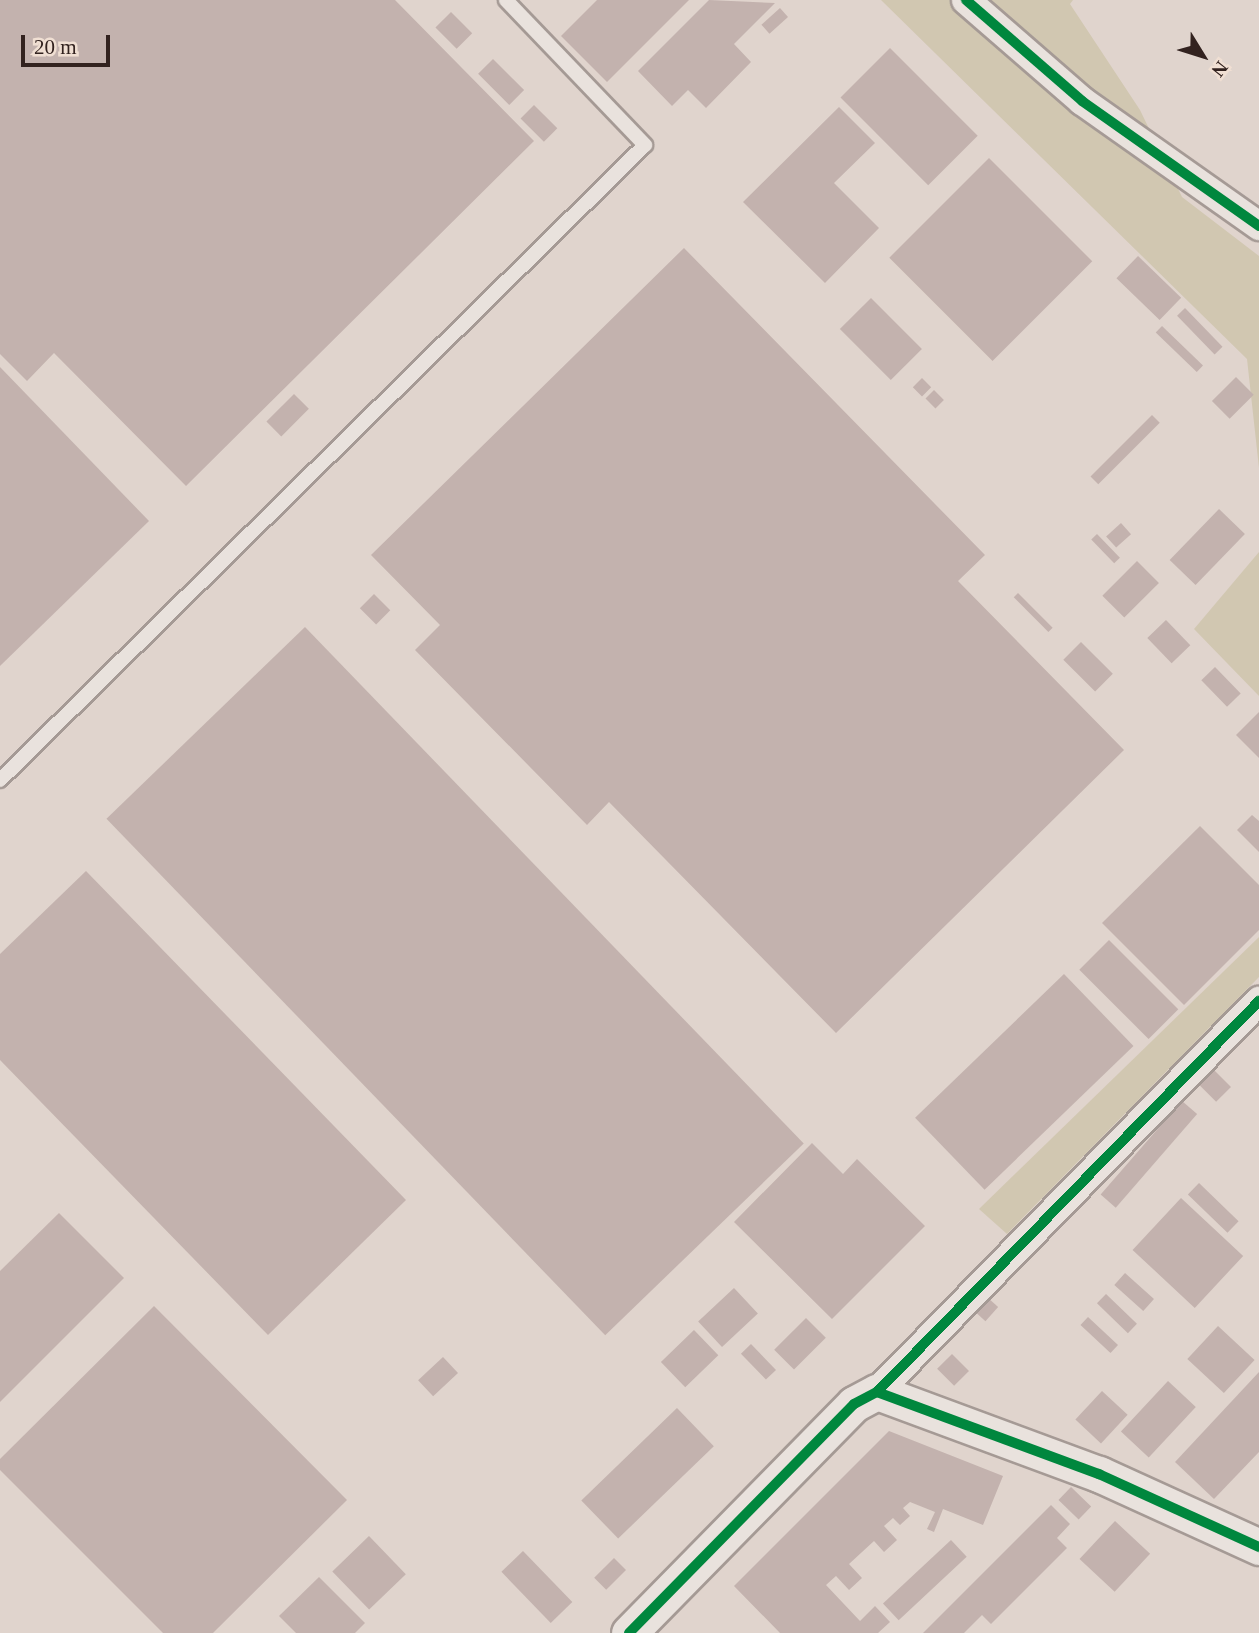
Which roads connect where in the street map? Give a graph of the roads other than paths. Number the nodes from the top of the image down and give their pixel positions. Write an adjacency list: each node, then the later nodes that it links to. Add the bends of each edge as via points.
1 (506, 0): 4 (lane, via 645,145)
2 (966, 0): 3 (street, via 1082,101)
3 (1259, 226)
4 (0, 780)
5 (1259, 1001): 6 (street)
6 (877, 1392): 7 (street, via 1099,1474); 8 (street, via 853,1404)
7 (1259, 1547)
8 (629, 1633)

